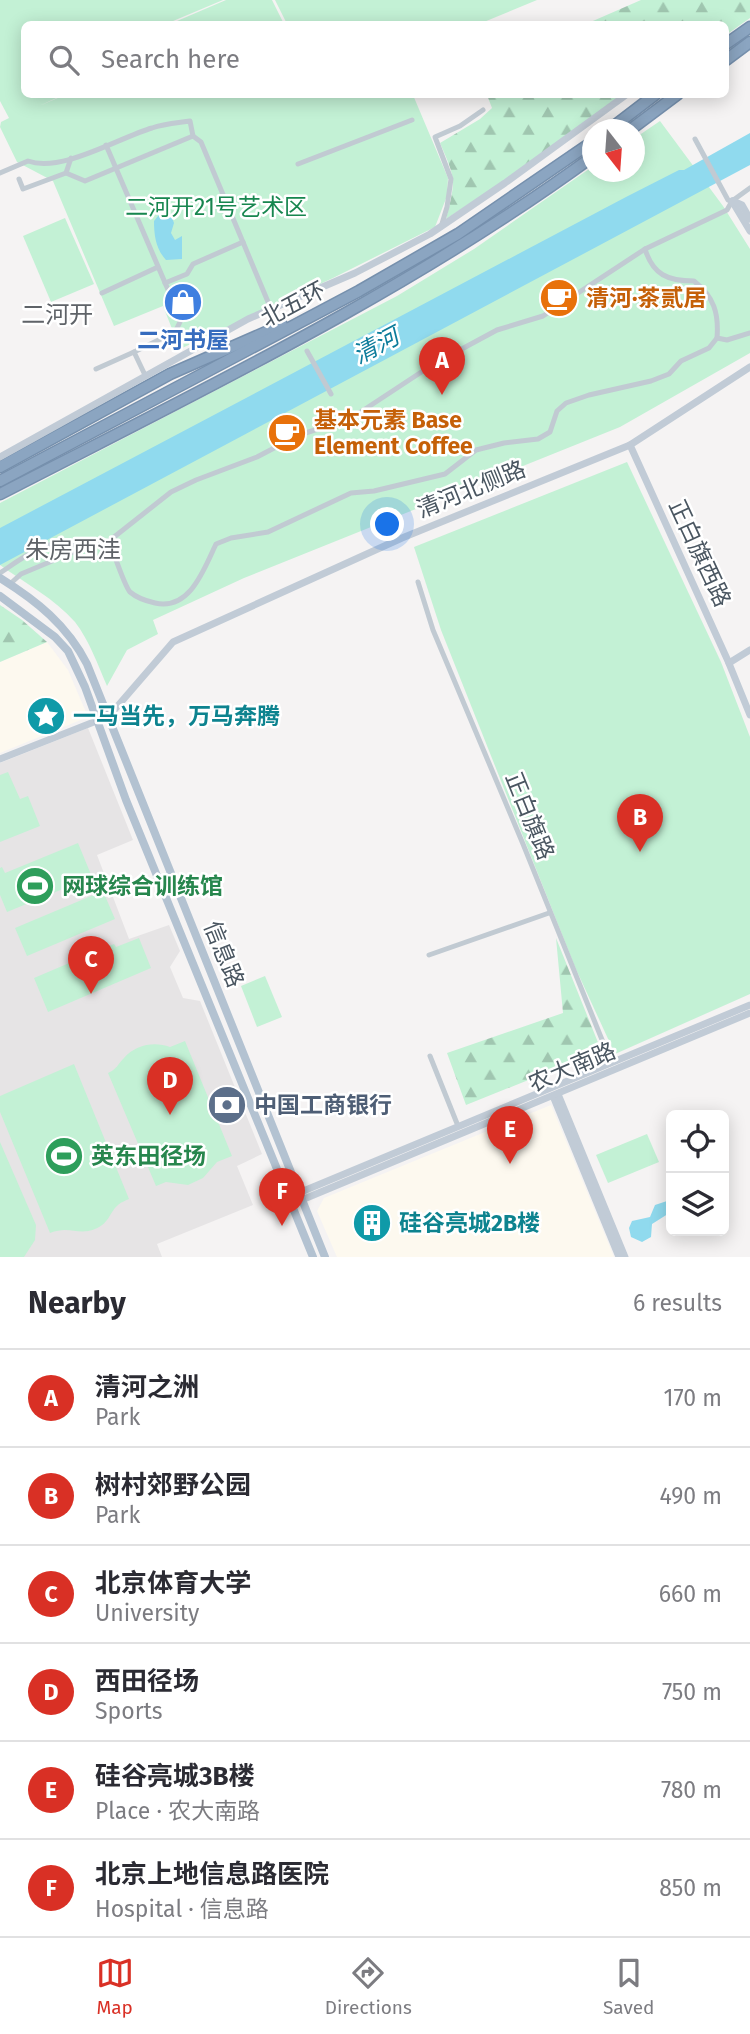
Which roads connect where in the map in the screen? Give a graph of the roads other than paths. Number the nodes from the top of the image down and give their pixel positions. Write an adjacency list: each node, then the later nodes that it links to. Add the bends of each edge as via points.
1 (750, 27): 2 (highway)
2 (729, 42)
3 (750, 42): 4 (highway)
4 (729, 58)
5 (621, 98): 26 (street)
6 (651, 98): 9 (highway)
7 (673, 98): 10 (highway)
8 (483, 110): 26 (street, via 435,137 451,179)
9 (623, 119)
10 (645, 119)
11 (412, 120): 17 (street)
12 (192, 136): 14 (street, via 190,121 154,127); 19 (street); 28 (street, via 201,142)
13 (695, 139): 24 (street)
14 (106, 145): 16 (street); 19 (street)
15 (582, 149): 32 (highway, 北五环, via 458,234)
16 (71, 158): 20 (street, via 41,166 28,161); 21 (street)
17 (298, 164)
18 (582, 164): 47 (highway, 北五环, via 377,296)
19 (116, 168): 21 (street, via 85,181); 30 (street)
20 (0, 173)
21 (66, 173): 22 (street, via 23,189)
22 (19, 179)
23 (750, 188): 24 (street)
24 (732, 201): 25 (street, via 742,205); 27 (street); 29 (street, via 727,209)
25 (750, 219)
26 (441, 227): 34 (street, via 355,273)
27 (750, 231)
28 (243, 242): 31 (street, via 193,264 187,274); 34 (street)
29 (645, 249): 36 (street, via 661,276 694,281 705,289 716,309); 48 (street, via 544,316 497,330 432,365 350,419 299,435 171,492)
30 (158, 267): 31 (street); 33 (street)
31 (165, 283): 37 (street, via 181,320 175,332)
32 (359, 291): 45 (highway, via 170,374); 46 (highway, 北五环)
33 (102, 293)
34 (271, 309): 41 (street)
35 (750, 333): 36 (street)
36 (717, 338): 48 (street, via 669,374 566,403 550,432 538,439 476,450 445,474 351,493 268,532 216,544 196,584 182,599 162,605 131,593)
37 (134, 352): 40 (street); 41 (street)
38 (309, 355): 42 (street)
39 (750, 368): 43 (street, 清河北侧路)
40 (96, 369)
41 (145, 375): 44 (street)
42 (331, 394)
43 (630, 445): 56 (street, 正白旗西路); 58 (street, 清河北侧路, via 402,538 173,642)
44 (0, 457)
45 (0, 467)
46 (0, 481)
47 (0, 494)
48 (109, 541): 49 (street)
49 (83, 549): 50 (street, via 74,543 52,543); 53 (street, via 21,574)
50 (0, 573)
51 (0, 578): 53 (main road, 信息路)
52 (418, 582): 61 (street, 正白旗路, via 433,630)
53 (10, 584): 58 (main road, 信息路, via 51,614 71,636)
54 (0, 596): 59 (main road, 信息路, via 68,651)
55 (750, 650): 56 (street)
56 (729, 663): 57 (street, 正白旗西路)
57 (750, 715)
58 (108, 716): 59 (street); 69 (main road, 信息路)
59 (97, 720): 60 (street); 70 (main road, 信息路)
60 (0, 759)
61 (549, 913): 62 (street); 66 (street, 正白旗路)
62 (429, 955)
63 (750, 1005): 66 (street, 农大南路)
64 (750, 1013): 67 (street, 农大南路)
65 (430, 1056): 68 (street)
66 (611, 1062): 68 (street, 农大南路)
67 (555, 1095): 69 (street, 农大南路); 71 (street)
68 (458, 1126): 69 (street, 农大南路)
69 (301, 1197): 70 (street); 73 (main road, 信息路)
70 (291, 1200): 72 (main road, 信息路)
71 (620, 1256): 74 (street)
72 (313, 1257)
73 (325, 1257)
74 (608, 1257)

